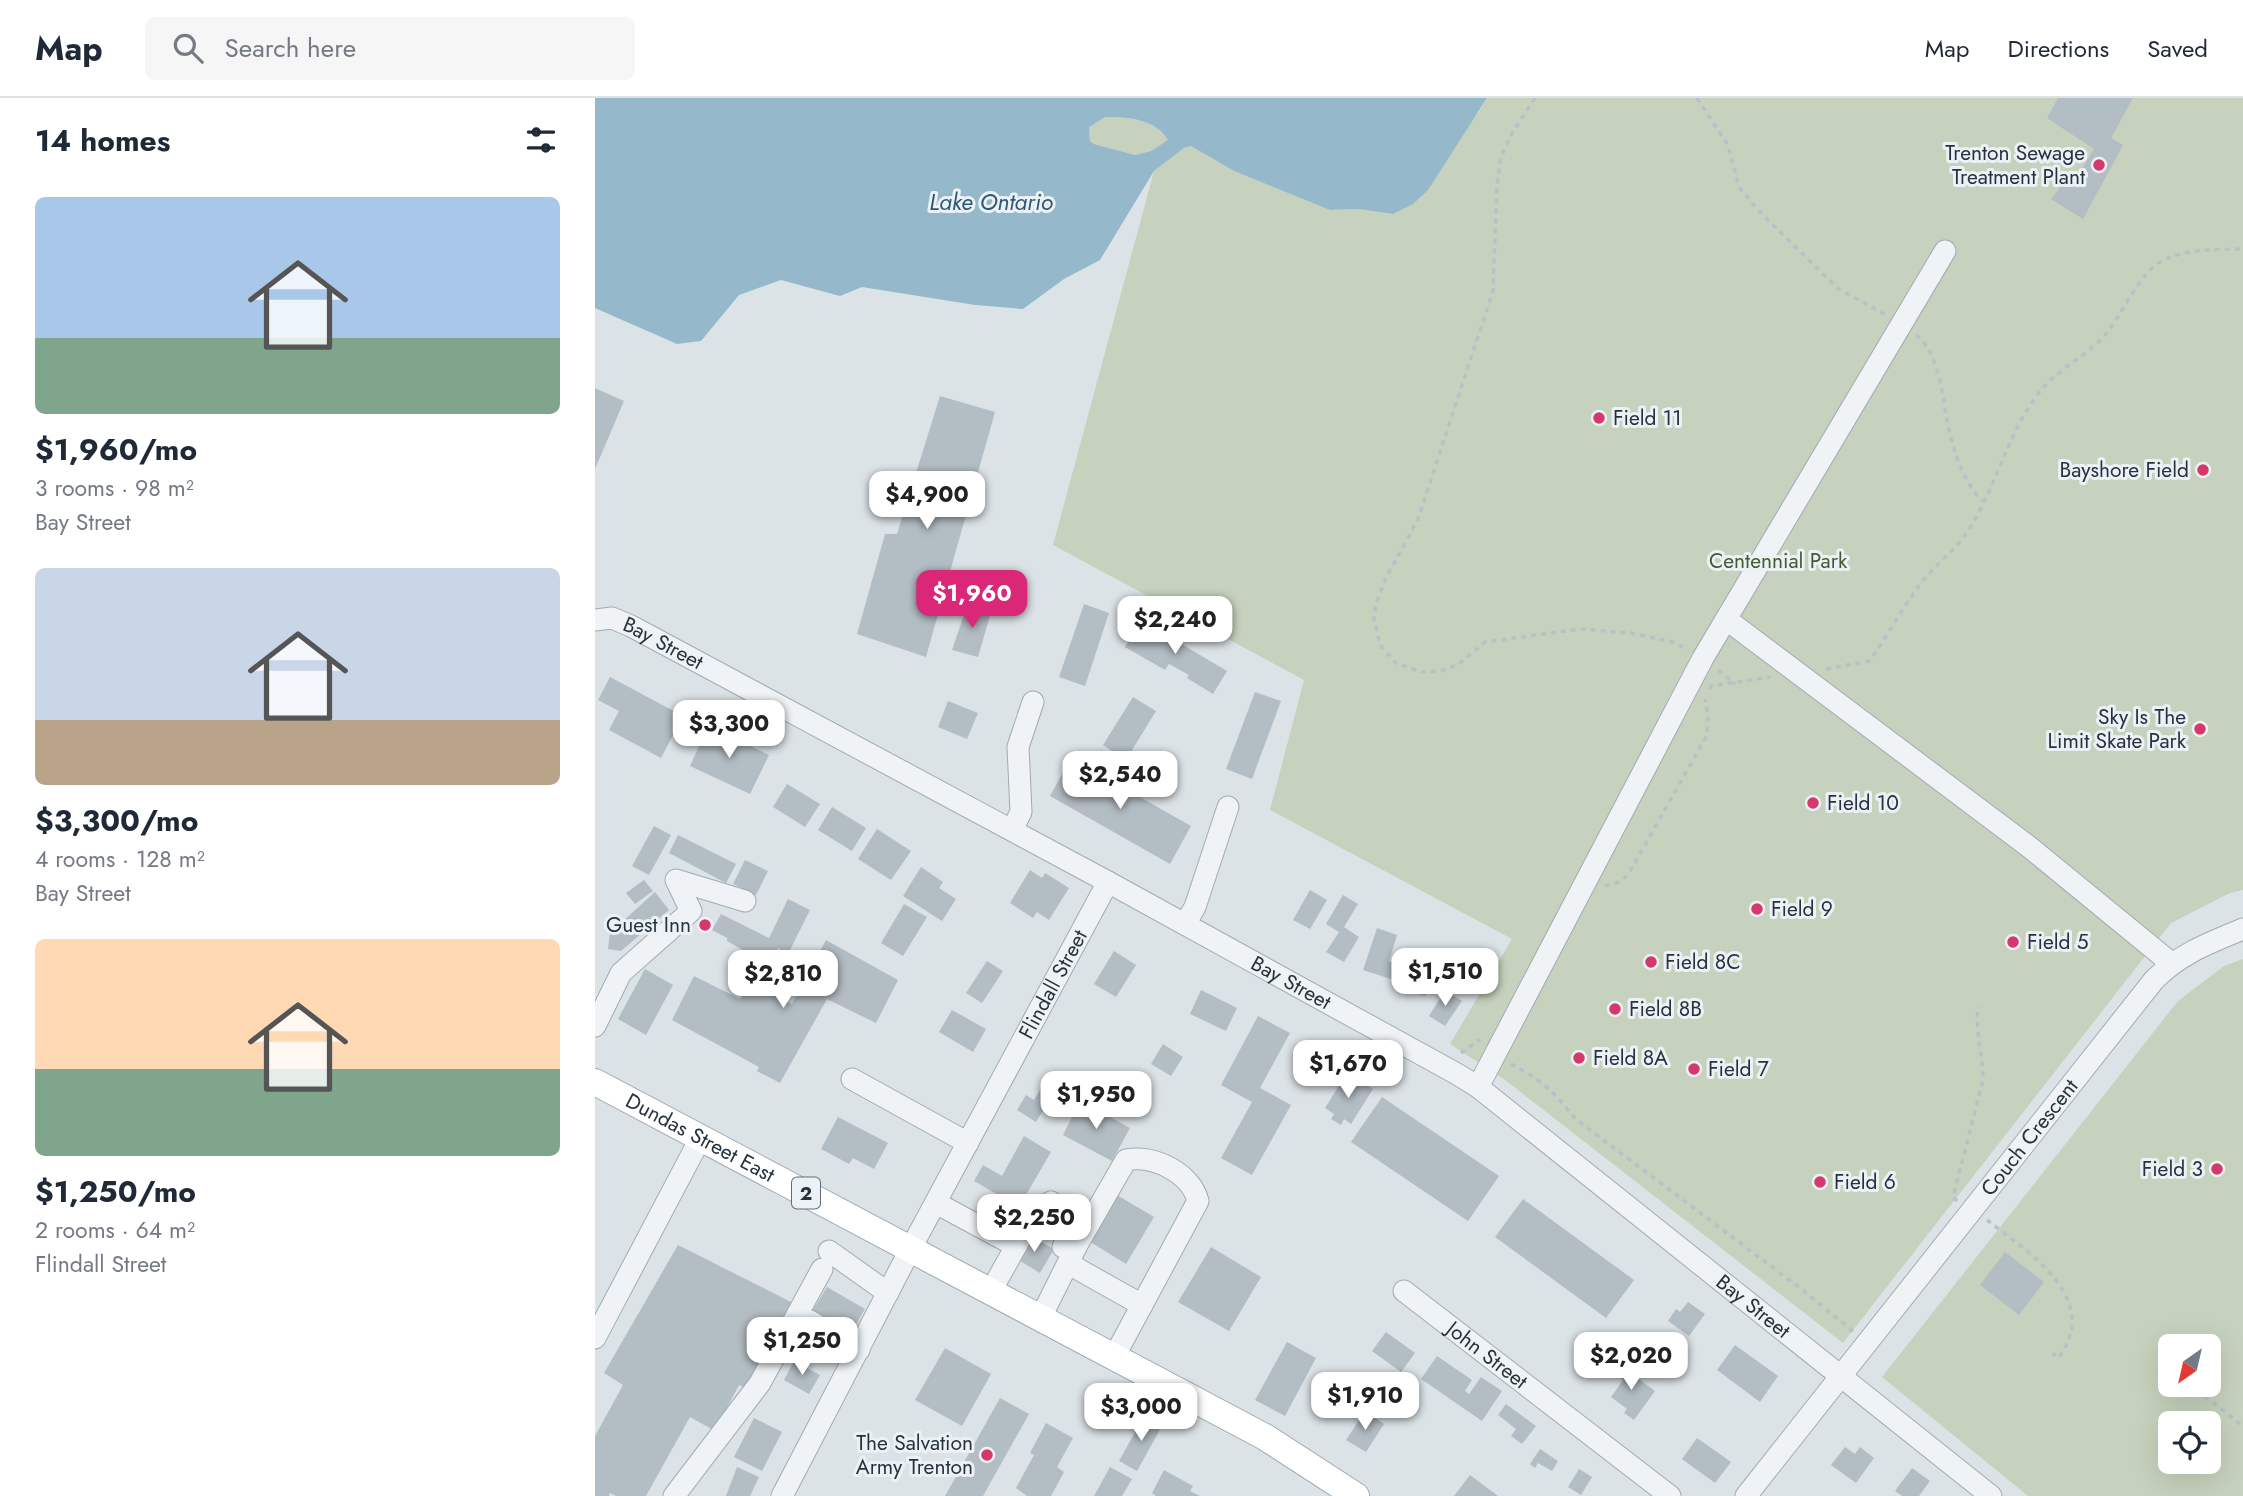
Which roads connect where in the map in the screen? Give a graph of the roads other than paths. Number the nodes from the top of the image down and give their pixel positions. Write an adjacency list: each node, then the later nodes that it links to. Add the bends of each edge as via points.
1 (1945, 251): 2 (street)
2 (1726, 619): 11 (street, via 2028,846); 15 (street)
3 (595, 620): 6 (street, Bay Street, via 612,618 631,626)
4 (1033, 702): 6 (street, via 1018,747 1021,812)
5 (1228, 807): 9 (street, via 1195,907)
6 (1012, 830): 7 (street, Bay Street)
7 (1108, 882): 9 (street, Bay Street); 17 (street, Flindall Street)
8 (745, 901): 12 (street, via 676,880 691,911 621,973)
9 (1185, 924): 15 (street, Bay Street)
10 (2243, 929): 11 (street, Couch Crescent)
11 (2171, 963): 31 (street, Couch Crescent)
12 (595, 1026)
13 (852, 1079): 17 (street)
14 (595, 1082): 16 (main road, Dundas Street East / 2)
15 (1478, 1087): 31 (street, Bay Street)
16 (700, 1139): 20 (main road, Dundas Street East / 2); 28 (street)
17 (968, 1143): 18 (street, Flindall Street)
18 (936, 1203): 19 (street); 20 (street, Flindall Street)
19 (1016, 1246): 22 (street); 26 (street, via 1034,1214 1051,1202 1068,1212 1075,1226)
20 (911, 1248): 22 (main road, Dundas Street East / 2); 24 (street, Flindall Street)
21 (1069, 1264): 25 (street); 25 (street, via 1126,1160 1149,1159 1188,1180 1198,1201); 26 (street)
22 (991, 1291): 26 (main road, Dundas Street East / 2)
23 (1404, 1291): 35 (street, John Street)
24 (888, 1293): 29 (street, Flindall Street); 32 (street, via 825,1260 760,1383)
25 (1142, 1305): 30 (street)
26 (1035, 1314): 30 (main road, Dundas Street East / 2)
27 (810, 1321): 29 (street)
28 (595, 1338)
29 (859, 1350): 33 (street, Flindall Street)
30 (1114, 1357): 34 (main road, Dundas Street East / 2, via 1265,1437)
31 (1841, 1377): 36 (street, Couch Crescent); 37 (street, Bay Street)
32 (674, 1496)
33 (782, 1496)
34 (1356, 1496)
35 (1670, 1496)
36 (1746, 1496)
37 (1990, 1496)

